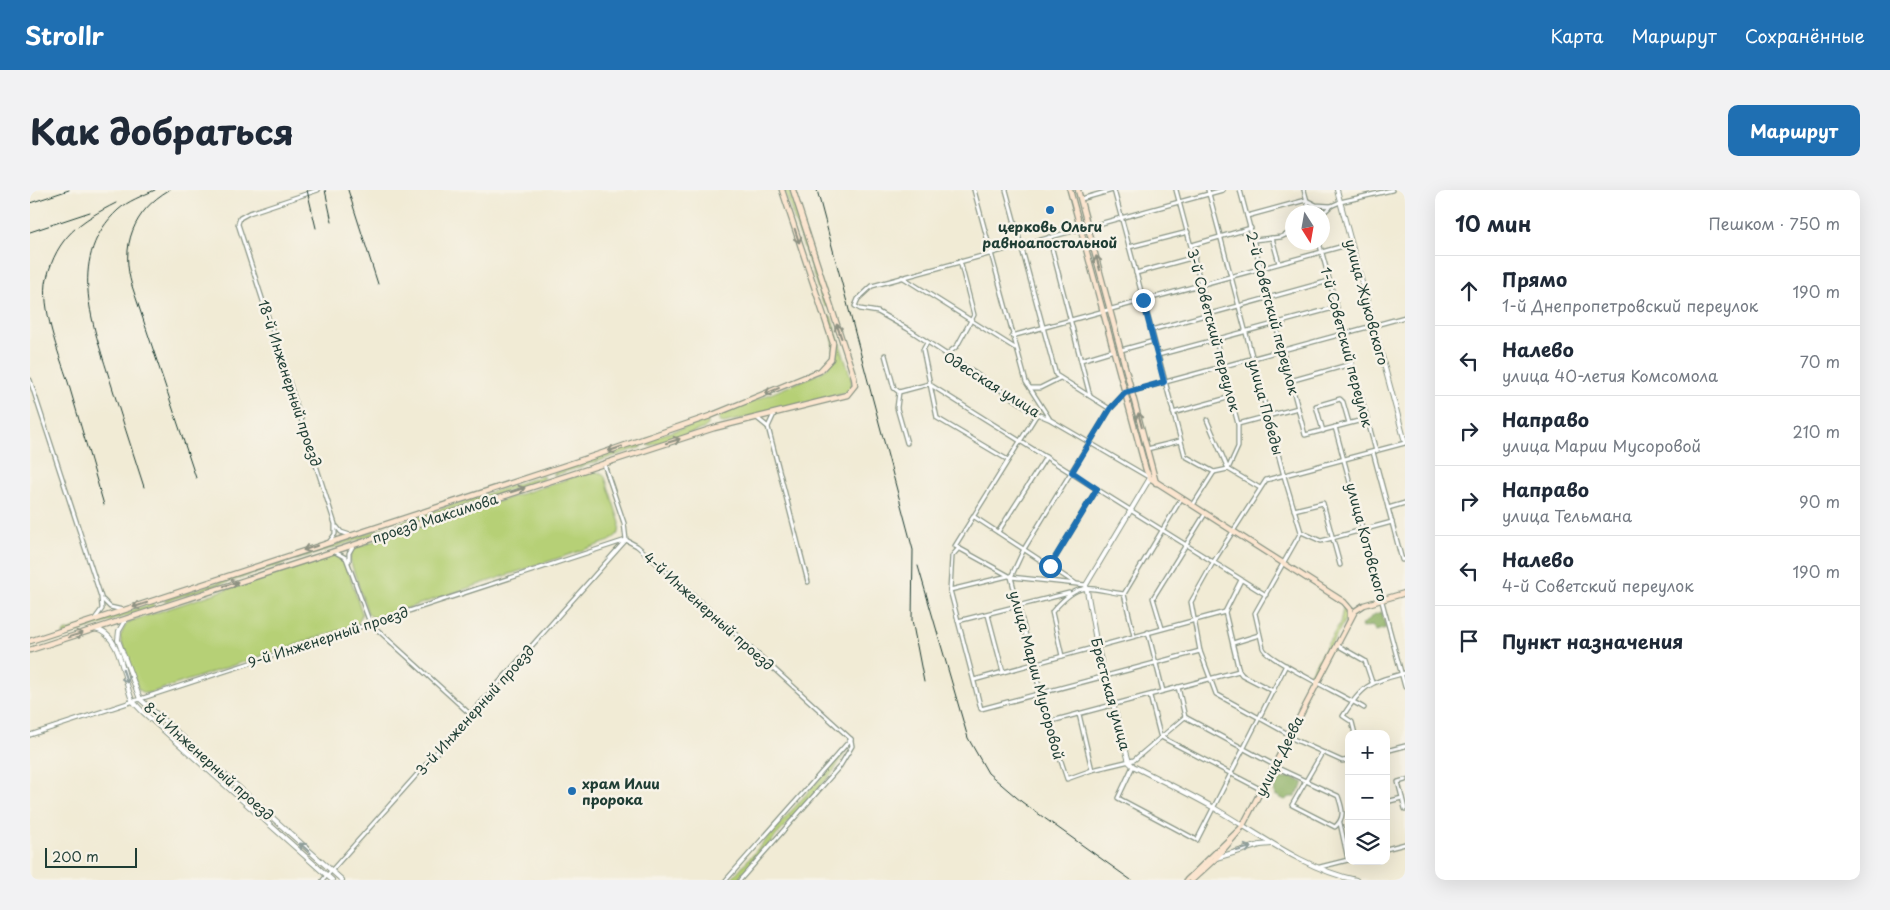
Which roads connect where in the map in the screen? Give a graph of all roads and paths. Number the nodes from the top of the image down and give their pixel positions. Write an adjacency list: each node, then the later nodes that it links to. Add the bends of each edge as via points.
1 (318, 190): 142 (street, 18-й Инженерный проезд, via 249,213 240,218 238,224)
2 (782, 190): 55 (main road, one-way to 55)
3 (793, 190): 53 (main road)
4 (974, 190): 37 (street)
5 (1006, 190): 33 (street)
6 (1070, 190): 25 (main road)
7 (1078, 190): 16 (main road)
8 (1113, 190): 16 (street); 23 (street)
9 (1176, 190): 18 (street, 3-й Советский переулок)
10 (1223, 190): 15 (street)
11 (1240, 190): 22 (street, 2-й Советский переулок)
12 (1304, 190): 17 (street)
13 (1337, 190): 19 (street, улица Жуковского)
14 (1392, 190): 19 (street)
15 (1208, 192): 18 (street); 29 (street, улица Победы)
16 (1081, 198): 24 (main road)
17 (1306, 200): 20 (street); 21 (street, via 1316,205); 22 (street)
18 (1179, 202): 23 (street); 27 (street, 3-й Советский переулок)
19 (1340, 202): 21 (street); 34 (street, улица Жуковского)
20 (1308, 205)
21 (1332, 206)
22 (1247, 216): 26 (street, 2-й Советский переулок)
23 (1121, 217): 24 (street); 36 (street)
24 (1088, 226): 25 (street); 52 (main road, one-way to 24)
25 (1080, 228): 30 (street); 54 (main road)
26 (1251, 228): 29 (street); 32 (street, 2-й Советский переулок)
27 (1188, 232): 35 (street, 3-й Советский переулок); 36 (street)
28 (1285, 234): 31 (street)
29 (1220, 236): 35 (street); 44 (street, улица Победы)
30 (1049, 237): 33 (street); 58 (street)
31 (1272, 238): 32 (street); 41 (street)
32 (1254, 240): 42 (street, 2-й Советский переулок)
33 (1021, 244): 37 (street); 62 (street)
34 (1351, 244): 38 (street); 61 (street, улица Жуковского)
35 (1192, 245): 39 (street, 3-й Советский переулок)
36 (1129, 247): 43 (street)
37 (990, 252): 40 (street); 66 (street)
38 (1322, 252): 41 (street); 46 (street, 1-й Советский переулок)
39 (1195, 257): 43 (street); 47 (street, 3-й Советский переулок)
40 (960, 261): 45 (street); 59 (street, via 974,315)
41 (1279, 263): 42 (street)
42 (1261, 269): 44 (street); 48 (street, 2-й Советский переулок)
43 (1136, 273): 49 (street)
44 (1231, 276): 47 (street); 50 (street, улица Победы)
45 (901, 277): 59 (street); 69 (street, Одесская улица, via 872,286 858,299 856,306 878,312)
46 (1329, 281): 48 (street); 51 (street, 1-й Советский переулок)
47 (1202, 284): 49 (street); 56 (street, 3-й Советский переулок)
48 (1269, 297): 50 (street); 60 (street, 2-й Советский переулок)
49 (1143, 300): 52 (street); 63 (street)
50 (1239, 305): 56 (street); 64 (street, улица Победы)
51 (1337, 307): 60 (street); 65 (street, 1-й Советский переулок)
52 (1110, 308): 54 (street); 72 (main road)
53 (832, 310): 55 (main road); 94 (main road, проезд Максимова, one-way to 53, via 843,396 853,389 854,377)
54 (1103, 310): 58 (street); 71 (main road)
55 (823, 312): 97 (main road, проезд Максимова, one-way to 97, via 832,340 831,359 817,372)
56 (1210, 314): 63 (street); 67 (street, 3-й Советский переулок)
57 (1405, 318): 61 (street)
58 (1071, 319): 62 (street); 78 (street)
59 (972, 321): 70 (street); 75 (street, via 957,346)
60 (1277, 324): 64 (street); 73 (street, 2-й Советский переулок)
61 (1373, 326): 65 (street); 114 (street, улица Жуковского)
62 (1043, 327): 66 (street); 81 (street, via 1056,375)
63 (1151, 330): 68 (street)
64 (1246, 331): 67 (street); 77 (street, улица Победы)
65 (1343, 334): 73 (street); 79 (street, 1-й Советский переулок)
66 (1012, 336): 70 (street)
67 (1217, 339): 76 (street); 80 (street, 3-й Советский переулок)
68 (1154, 341): 72 (street); 76 (street)
69 (927, 343): 75 (street, Одесская улица); 85 (street, via 923,350)
70 (1015, 348): 86 (street)
71 (1114, 350): 78 (street); 89 (main road)
72 (1121, 350): 87 (main road)
73 (1283, 350): 77 (street); 83 (street, 2-й Советский переулок)
74 (885, 355): 88 (street, via 894,388)
75 (946, 355): 96 (street, Одесская улица)
76 (1158, 355): 84 (street)
77 (1253, 359): 80 (street); 98 (street, улица Победы)
78 (1081, 360): 90 (street)
79 (1351, 364): 83 (street); 101 (street, 1-й Советский переулок)
80 (1223, 367): 84 (street); 91 (street, 3-й Советский переулок)
81 (1060, 378): 86 (street, via 1040,388); 90 (street)
82 (30, 380): 176 (street)
83 (1290, 381): 92 (street, 2-й Советский переулок)
84 (1164, 382): 87 (street); 95 (street)
85 (929, 384): 88 (street); 110 (street); 119 (street, via 937,418)
86 (1030, 388): 100 (street)
87 (1133, 391): 89 (street); 116 (main road, one-way to 87)
88 (899, 392): 112 (street, via 897,408)
89 (1125, 393): 93 (street, улица Марии Мусоровой); 127 (main road)
90 (1091, 396): 93 (street)
91 (1231, 397): 95 (street); 104 (street, 3-й Советский переулок)
92 (1298, 408): 98 (street); 108 (street, 2-й Советский переулок, via 1305,436)
93 (1110, 409): 113 (street, улица Марии Мусоровой)
94 (775, 412): 99 (main road, проезд Максимова); 105 (street)
95 (1173, 413): 111 (street)
96 (1036, 414): 100 (street, Одесская улица); 110 (street)
97 (710, 416): 107 (main road); 109 (main road, проезд Максимова)
98 (1269, 416): 104 (street); 126 (street, улица Победы)
99 (756, 417): 105 (street); 107 (main road, проезд Максимова)
100 (1049, 418): 113 (street, Одесская улица)
101 (1366, 418): 103 (street); 117 (street, 1-й Советский переулок)
102 (1206, 420): 122 (street)
103 (1349, 423): 106 (street); 108 (street, via 1340,399 1316,406)
104 (1238, 424): 122 (street, 3-й Советский переулок, via 1238,448)
105 (768, 427): 168 (street)
106 (1335, 427): 108 (street); 120 (street, улица Котовского)
107 (714, 428): 115 (main road, проезд Максимова, one-way to 107)
108 (1323, 431)
109 (644, 439): 115 (main road); 123 (main road, проезд Максимова, one-way to 123)
110 (1020, 441): 118 (street); 119 (street)
111 (1180, 441): 116 (street); 125 (street, via 1185,456)
112 (907, 443)
113 (1090, 443): 124 (street, улица Марии Мусоровой); 127 (street, Одесская улица)
114 (1405, 443): 117 (street)
115 (647, 449): 121 (main road, проезд Максимова)
116 (1147, 449): 129 (main road)
117 (1374, 452): 120 (street); 135 (street, 1-й Советский переулок)
118 (1046, 457): 124 (street); 146 (street)
119 (1008, 460): 139 (street)
120 (1345, 460): 126 (street); 144 (street, улица Котовского)
121 (603, 463): 128 (main road, проезд Максимова); 151 (street, via 624,523)
122 (1228, 470): 125 (street); 130 (street)
123 (548, 471): 128 (main road); 140 (main road, проезд Максимова)
124 (1072, 472): 131 (street); 156 (street, улица Марии Мусоровой)
125 (1214, 472): 134 (street)
126 (1284, 476): 130 (street, via 1266,480); 137 (street, улица Победы)
127 (1150, 478): 129 (main road); 136 (street)
128 (550, 480): 145 (main road, проезд Максимова, one-way to 128)
129 (1157, 484): 132 (main road)
130 (1260, 488): 147 (street)
131 (1097, 489): 136 (street); 165 (street)
132 (1181, 499): 134 (main road); 143 (street)
133 (1405, 503): 135 (street)
134 (1192, 506): 138 (main road)
135 (1388, 508): 141 (street, 1-й Советский переулок)
136 (1130, 510): 143 (street); 170 (street)
137 (1294, 510): 148 (street, улица Победы); 150 (street, via 1323,503)
138 (1205, 514): 147 (main road); 154 (street)
139 (973, 516): 146 (street); 155 (street, via 955,546)
140 (393, 521): 145 (main road); 149 (main road, проезд Максимова)
141 (1392, 522): 144 (street); 159 (street, 1-й Советский переулок)
142 (335, 524): 149 (street, via 341,532); 152 (street, via 335,534)
143 (1162, 530): 154 (street); 174 (street)
144 (1363, 530): 150 (street); 178 (street, улица Котовского)
145 (396, 531): 153 (main road, проезд Максимова)
146 (998, 532): 156 (street)
147 (1232, 532): 160 (street); 161 (main road)
148 (1301, 532): 150 (street, via 1321,541); 161 (street)
149 (350, 535): 152 (main road, проезд Максимова)
150 (1334, 538): 164 (street)
151 (626, 540): 191 (street, 9-й Инженерный проезд); 228 (street, 3-й Инженерный проезд); 237 (street, 4-й Инженерный проезд, via 689,591)
152 (329, 542): 158 (main road, проезд Максимова, one-way to 158)
153 (354, 544): 157 (main road, проезд Максимова); 163 (street, via 349,553)
154 (1186, 544): 160 (street); 192 (street, via 1153,598)
155 (959, 548): 166 (street); 171 (street, via 952,556)
156 (1024, 549): 165 (street); 166 (street, улица Марии Мусоровой)
157 (331, 552): 162 (main road, проезд Максимова); 163 (street, via 342,554)
158 (288, 555): 162 (main road); 177 (main road, проезд Максимова)
159 (1403, 559)
160 (1214, 561): 167 (street); 189 (street, via 1191,602)
161 (1284, 564): 175 (street); 179 (main road)
162 (291, 565): 182 (main road, проезд Максимова, one-way to 162)
163 (349, 565): 191 (street)
164 (1340, 565)
165 (1050, 566): 169 (street)
166 (1011, 577): 169 (street); 171 (street); 181 (street, улица Марии Мусоровой)
167 (1241, 580): 175 (street); 184 (street)
168 (808, 582)
169 (1077, 584): 170 (street)
170 (1085, 587): 172 (street); 174 (street); 202 (street, Брестская улица)
171 (950, 590): 190 (street)
172 (1069, 593): 181 (street); 205 (street, via 1052,612)
173 (1405, 593): 178 (main road)
174 (1124, 594): 197 (street)
175 (1266, 594): 196 (street, via 1255,613)
176 (101, 597): 183 (street, via 110,607); 188 (street, via 102,608)
177 (158, 598): 182 (main road); 183 (main road, проезд Максимова, one-way to 183)
178 (1383, 599): 180 (main road); 211 (street, улица Котовского)
179 (1344, 602): 180 (main road); 186 (main road, via 1350,608)
180 (1364, 605): 186 (main road, улица Деева)
181 (1018, 606): 185 (street); 207 (street, улица Марии Мусоровой)
182 (161, 607): 187 (main road, проезд Максимова)
183 (124, 610): 188 (main road, проезд Максимова)
184 (1224, 612): 189 (street); 200 (street)
185 (988, 615): 190 (street); 210 (street)
186 (1350, 618): 201 (main road, улица Деева)
187 (126, 619): 193 (main road, проезд Максимова); 223 (street, 8-й Инженерный проезд, via 118,640)
188 (93, 620): 194 (main road, проезд Максимова)
189 (1196, 620): 192 (street); 204 (street)
190 (958, 621): 214 (street)
191 (370, 623): 223 (street, 9-й Инженерный проезд); 228 (street)
192 (1162, 628): 195 (street)
193 (93, 629): 198 (main road, проезд Максимова, one-way to 193); 224 (street, 8-й Инженерный проезд, one-way to 224, via 113,641)
194 (56, 632): 198 (main road); 199 (main road, проезд Максимова)
195 (1148, 632): 197 (street); 206 (street)
196 (1259, 635): 200 (street); 208 (street, via 1265,653)
197 (1134, 636): 202 (street)
198 (59, 640): 203 (main road, проезд Максимова)
199 (30, 641)
200 (1232, 642): 209 (street)
201 (1336, 645): 215 (main road, улица Деева); 216 (street, via 1365,660)
202 (1097, 646): 205 (street); 212 (street, Брестская улица)
203 (30, 650)
204 (1200, 651): 206 (street); 213 (street)
205 (1062, 656): 207 (street)
206 (1156, 662): 212 (street); 219 (street)
207 (1033, 664): 210 (street); 221 (street, улица Марии Мусоровой)
208 (1286, 665): 215 (street); 220 (street)
209 (1240, 671): 213 (street); 220 (street)
210 (1003, 672): 214 (street)
211 (1403, 673): 216 (street); 217 (street, улица Котовского)
212 (1105, 675): 221 (street); 226 (street, Брестская улица)
213 (1211, 679): 218 (street); 230 (street, via 1216,694)
214 (974, 680): 221 (street, via 981,709)
215 (1318, 682): 225 (street); 235 (main road, улица Деева)
216 (1372, 682): 225 (street)
217 (1405, 687)
218 (1178, 688): 219 (street); 231 (street)
219 (1163, 691): 222 (street)
220 (1273, 691): 230 (street)
221 (1040, 694): 232 (street, улица Марии Мусоровой)
222 (1150, 696): 226 (street); 236 (street)
223 (140, 699): 224 (street, 9-й Инженерный проезд); 266 (street, 8-й Инженерный проезд, one-way to 223)
224 (133, 701): 234 (street, 9-й Инженерный проезд); 267 (street, 8-й Инженерный проезд)
225 (1353, 701): 227 (street); 233 (street, via 1343,716 1352,722)
226 (1112, 704): 229 (street); 243 (street, Брестская улица)
227 (1364, 708)
228 (470, 714): 266 (street, 3-й Инженерный проезд)
229 (1078, 714): 232 (street); 247 (street)
230 (1261, 717): 235 (street); 239 (street)
231 (1185, 718): 236 (street); 239 (street)
232 (1048, 722): 247 (street, улица Марии Мусоровой, via 1067,779)
233 (1353, 730)
234 (30, 735)
235 (1289, 736): 241 (street); 244 (main road, улица Деева)
236 (1162, 738): 243 (street); 248 (street)
237 (851, 739): 271 (street); 272 (street, via 852,746 840,766)
238 (1405, 746): 240 (street)
239 (1244, 749): 244 (street); 248 (street)
240 (1390, 750)
241 (1322, 753): 242 (street); 250 (street)
242 (1345, 761)
243 (1129, 762): 245 (street, Брестская улица); 247 (street)
244 (1274, 765): 251 (main road, улица Деева)
245 (1133, 766): 254 (street, Брестская улица); 254 (street, via 1118,798 1197,840)
246 (1280, 769): 250 (street)
247 (1092, 770)
248 (1230, 774): 251 (street); 254 (street)
249 (1405, 780): 252 (street, via 1398,782)
250 (1307, 782): 256 (street, via 1338,796); 257 (street, via 1292,805 1332,827)
251 (1262, 790): 258 (main road, улица Деева)
252 (1402, 798): 253 (street); 255 (street)
253 (1390, 801)
254 (1213, 808): 258 (street, Брестская улица)
255 (1405, 808)
256 (1343, 813): 257 (street)
257 (1340, 823): 260 (street)
258 (1242, 827): 259 (street, Брестская улица); 263 (main road); 273 (main road, улица Деева)
259 (1272, 844): 263 (street, one-way to 259); 265 (street, Брестская улица)
260 (1345, 844)
261 (1405, 844): 262 (street)
262 (1390, 848)
263 (1216, 858): 274 (main road)
264 (1345, 861): 265 (street)
265 (1320, 867): 275 (street, Брестская улица)
266 (331, 871): 267 (street, 3-й Инженерный проезд); 270 (street, 8-й Инженерный проезд)
267 (327, 876): 268 (street, 3-й Инженерный проезд); 269 (street, 8-й Инженерный проезд)
268 (323, 880)
269 (332, 880)
270 (342, 880)
271 (726, 880)
272 (740, 880)
273 (1187, 880)
274 (1192, 880)
275 (1356, 880)

